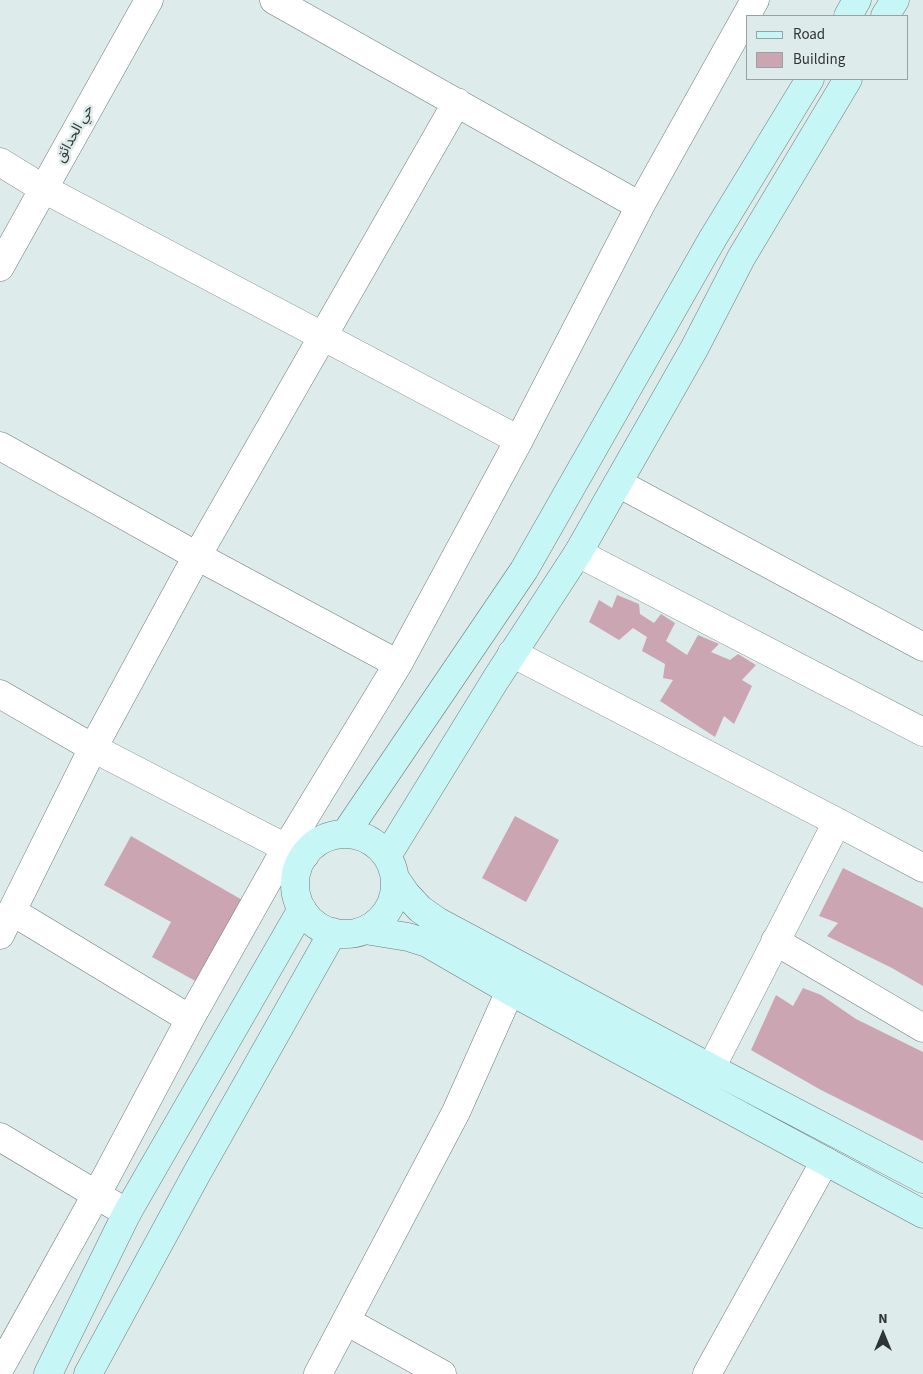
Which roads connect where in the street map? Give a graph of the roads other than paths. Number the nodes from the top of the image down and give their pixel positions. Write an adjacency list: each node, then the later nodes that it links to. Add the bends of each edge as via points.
1 (149, 0): 14 (street, حي الحدائق)
2 (274, 0): 12 (street)
3 (756, 0): 6 (street)
4 (857, 0): 7 (main road)
5 (895, 0): 8 (main road)
6 (748, 15)
7 (849, 15)
8 (886, 15)
9 (746, 18): 15 (street)
10 (809, 80): 16 (main road)
11 (847, 80): 17 (main road)
12 (457, 102): 15 (street); 19 (street)
13 (0, 162): 14 (street)
14 (44, 188): 18 (street, حي الحدائق); 19 (street)
15 (640, 206): 20 (street)
16 (713, 238): 17 (main road); 32 (main road, via 524,570)
17 (741, 258): 22 (main road)
18 (0, 267)
19 (323, 336): 20 (street); 24 (street)
20 (520, 440): 27 (street)
21 (0, 446): 24 (street)
22 (618, 483): 23 (main road); 25 (street)
23 (578, 553): 26 (main road); 29 (street)
24 (197, 556): 27 (street); 30 (street)
25 (923, 647)
26 (512, 654): 31 (street); 34 (main road)
27 (398, 664): 33 (street)
28 (0, 694): 30 (street)
29 (923, 732)
30 (93, 748): 33 (street); 37 (street)
31 (836, 822): 35 (street); 41 (street)
32 (345, 834): 33 (main road); 34 (main road, via 368,840 379,847)
33 (295, 851): 36 (main road, via 298,866 295,890); 43 (street)
34 (391, 867): 38 (main road, via 395,891 391,903 385,914); 45 (main road, via 406,894 437,921)
35 (923, 868)
36 (302, 909): 39 (main road, via 310,920); 50 (main road)
37 (13, 912): 40 (street); 43 (street)
38 (365, 930): 39 (main road, via 344,934); 42 (main road, via 427,943)
39 (333, 932): 55 (main road)
40 (0, 936)
41 (775, 941): 44 (street); 45 (street)
42 (510, 991): 47 (main road); 52 (street, via 456,1112)
43 (190, 1019): 49 (street)
44 (923, 1028)
45 (711, 1068): 48 (main road)
46 (0, 1136): 49 (street)
47 (825, 1161): 51 (main road); 58 (street)
48 (923, 1179)
49 (95, 1194): 50 (street); 53 (street)
50 (127, 1213): 54 (main road)
51 (923, 1214)
52 (346, 1321): 56 (street); 57 (street)
53 (0, 1368)
54 (48, 1374)
55 (88, 1374)
56 (318, 1374)
57 (442, 1374)
58 (707, 1374)

